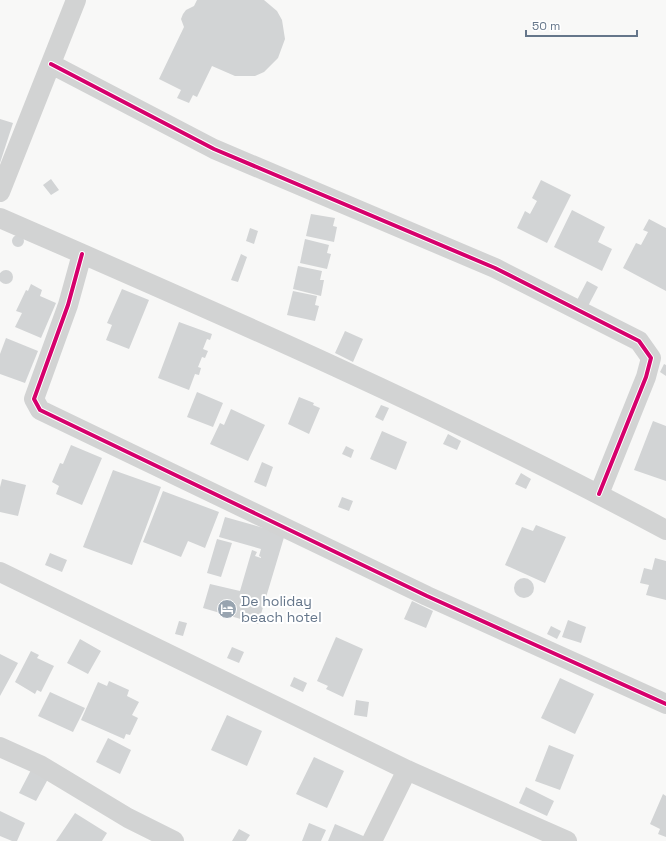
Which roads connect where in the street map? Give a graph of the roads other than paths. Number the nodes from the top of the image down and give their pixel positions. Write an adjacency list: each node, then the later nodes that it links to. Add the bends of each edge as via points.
1 (76, 0): 2 (street)
2 (51, 64): 3 (street); 6 (street, via 214,150 495,268 639,341 651,358 646,377)
3 (0, 192)
4 (0, 218): 5 (street)
5 (82, 254): 6 (street, via 438,414); 9 (street, via 68,305 34,400 40,410 427,596)
6 (599, 494): 7 (street)
7 (666, 530)
8 (0, 572): 11 (street)
9 (666, 704)
10 (0, 748): 12 (street, via 40,765 128,818)
11 (407, 770): 13 (street); 14 (street)
12 (174, 841)
13 (372, 841)
14 (567, 841)

